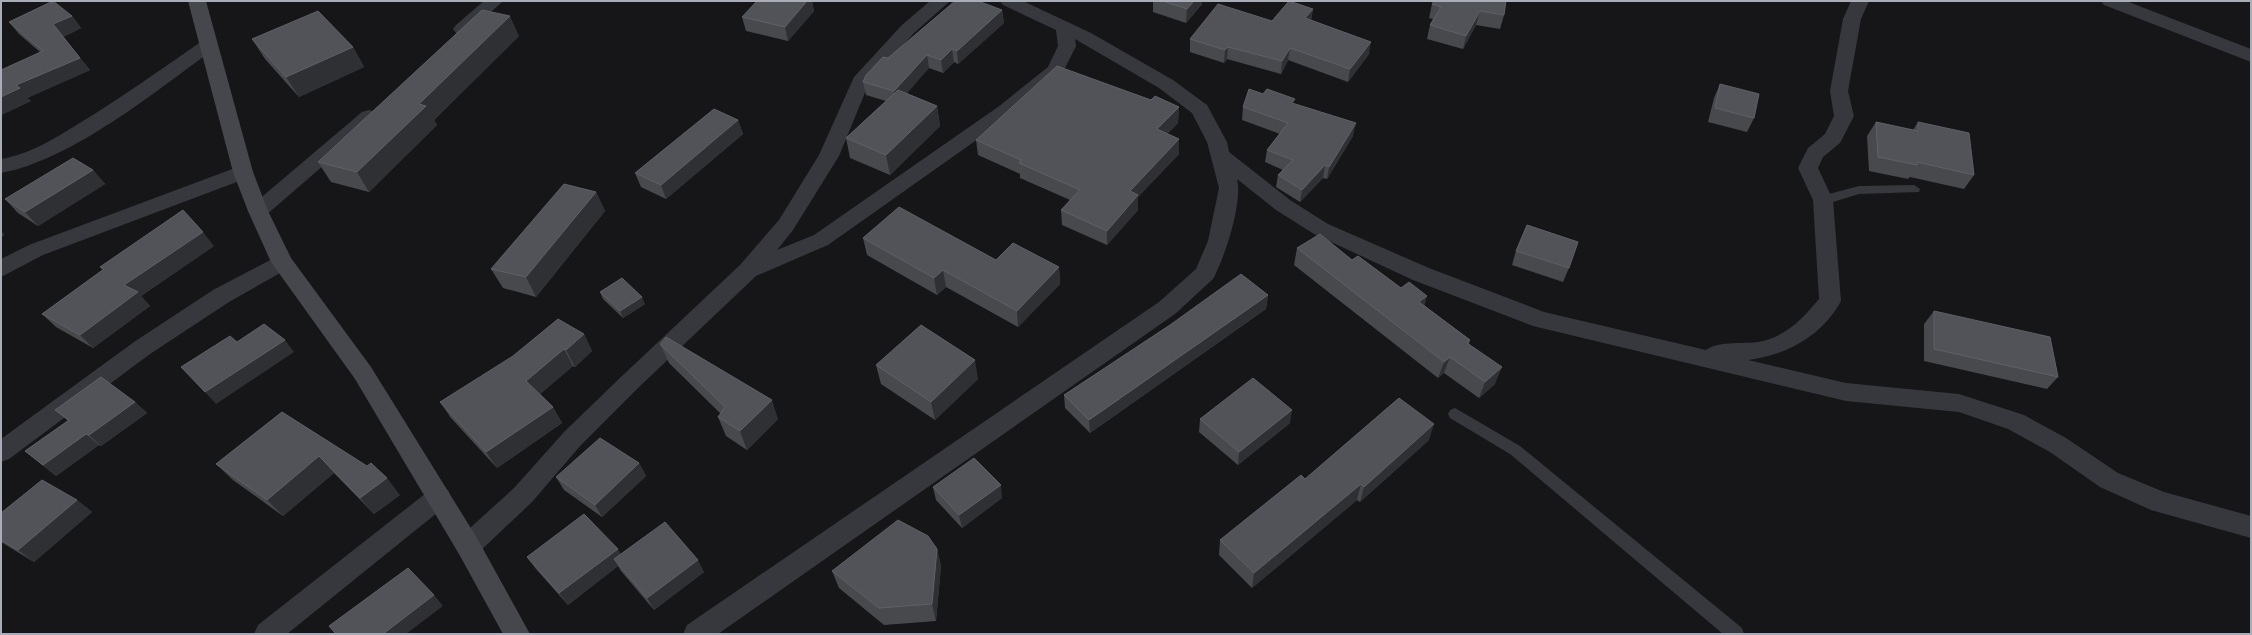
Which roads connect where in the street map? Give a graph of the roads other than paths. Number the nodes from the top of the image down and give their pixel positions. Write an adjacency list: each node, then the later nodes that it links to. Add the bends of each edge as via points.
1 (197, 1): 9 (main road)
2 (494, 1): 8 (street)
3 (941, 1): 20 (street, via 908,29 861,82 829,156 786,225)
4 (1009, 1): 7 (street)
5 (1860, 1): 16 (street, via 1852,19 1839,91 1844,116 1833,138 1815,153 1808,168)
6 (2110, 1): 10 (street)
7 (1065, 27): 12 (street, via 1166,84 1200,109 1217,142); 20 (street, via 1067,46 1056,70 1005,111 821,240)
8 (448, 42)
9 (208, 45): 13 (street, via 134,96 37,156); 14 (main road)
10 (2251, 56)
11 (382, 104): 17 (street)
12 (1220, 154): 21 (street, via 1283,205 1321,229 1422,274 1542,320); 29 (street, via 1229,188 1218,241 1204,273 1168,308)
13 (1, 166)
14 (243, 172): 17 (main road); 19 (street, via 36,250)
15 (1914, 189): 16 (lane, via 1859,190)
16 (1823, 200): 21 (street, via 1830,301 1804,331 1767,349)
17 (258, 211): 18 (main road)
18 (282, 262): 23 (street, via 221,296 149,344); 24 (main road, via 363,373)
19 (1, 269)
20 (748, 271): 26 (street, via 620,392 523,495)
21 (1700, 357): 25 (street, via 1846,392 1959,403 2016,422 2058,445 2109,480 2160,502)
22 (1455, 414): 30 (lane, via 1515,450)
23 (1, 452)
24 (439, 498): 26 (main road); 27 (street)
25 (2251, 527)
26 (468, 546): 28 (main road)
27 (267, 634)
28 (518, 634)
29 (696, 634)
30 (1736, 634)

